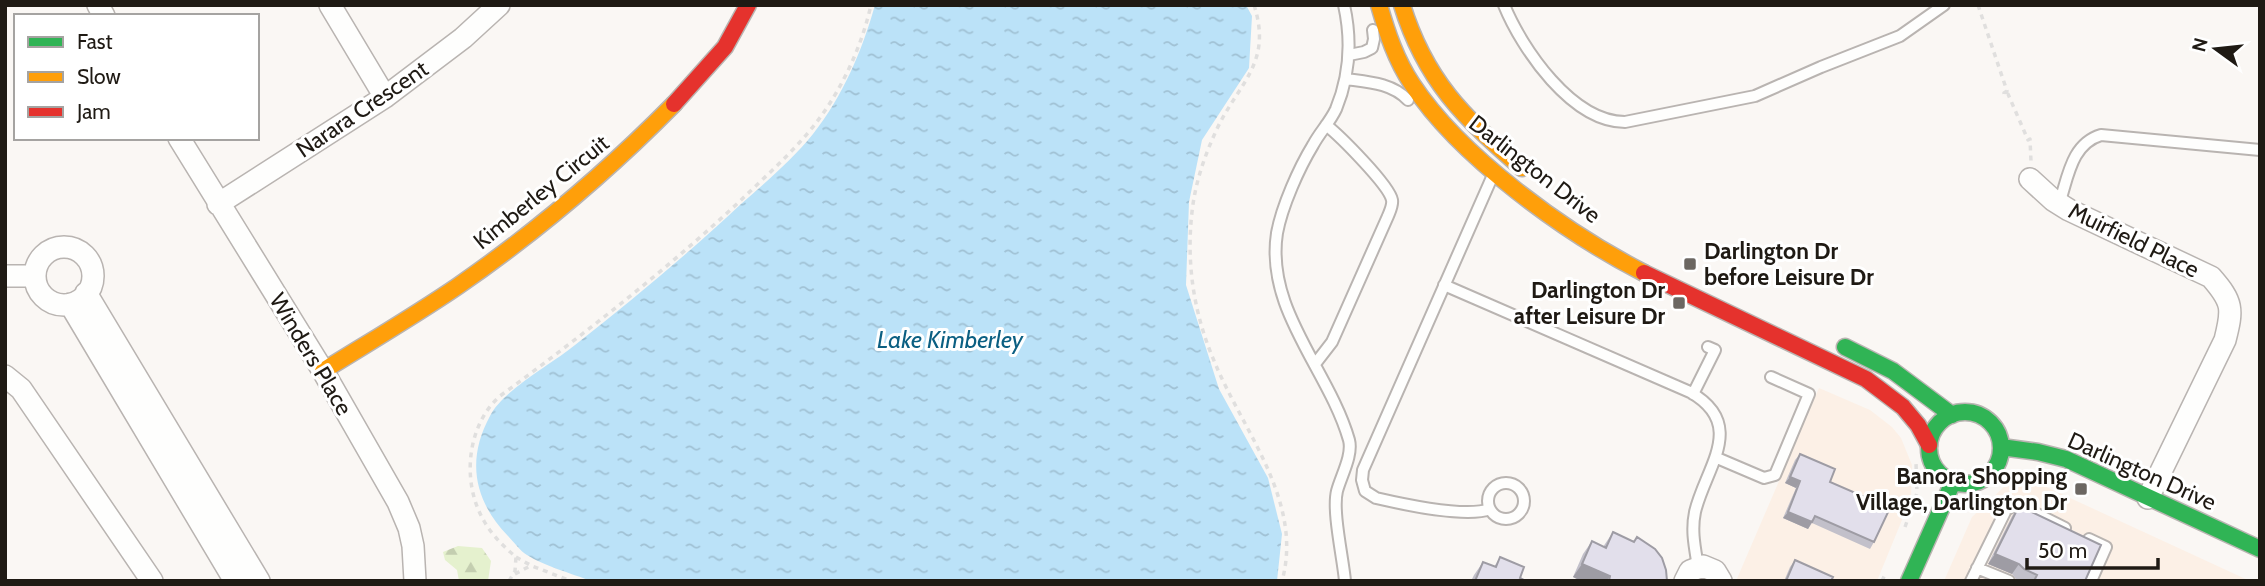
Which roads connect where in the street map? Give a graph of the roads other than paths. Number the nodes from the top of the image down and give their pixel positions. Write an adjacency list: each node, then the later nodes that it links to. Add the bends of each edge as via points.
1 (330, 5): 12 (street)
2 (499, 5): 12 (street, Narara Crescent)
3 (748, 5): 29 (street, Kimberley Circuit, via 716,60 626,154 474,275)
4 (1344, 5): 10 (lane)
5 (1371, 5): 10 (lane, via 1372,48)
6 (1379, 5): 13 (street, Darlington Drive, via 1398,62)
7 (1402, 5): 18 (street, Darlington Drive, via 1409,34 1449,99)
8 (1504, 5): 9 (lane, via 1525,46 1556,84 1593,113 1618,122 1755,96 1900,36)
9 (1944, 5)
10 (1349, 54): 11 (lane)
11 (1346, 79): 13 (lane, via 1392,88); 14 (lane)
12 (385, 97): 20 (street, Narara Crescent)
13 (1437, 118): 17 (street, Darlington Drive)
14 (1326, 125): 28 (lane, via 1287,201 1276,249 1283,297); 28 (lane, via 1363,162 1392,202 1332,342)
15 (179, 140): 20 (street, Winders Place)
16 (2260, 150): 21 (lane, via 2101,135 2077,151)
17 (1495, 172): 24 (lane); 34 (street, Darlington Drive, via 1555,220 1623,262 1881,389 1906,409)
18 (1535, 179)
19 (2030, 179): 21 (street, Muirfield Place)
20 (218, 204): 29 (street, Winders Place)
21 (2059, 204): 38 (street, Muirfield Place, via 2211,277 2227,295 2230,318 2225,340)
22 (5, 276): 23 (street)
23 (34, 276): 25 (street, via 38,290 55,303); 25 (street, via 46,253 74,241 90,263 92,282)
24 (1444, 285): 32 (lane); 39 (lane, via 1363,470 1363,488 1381,499 1469,512)
25 (78, 298): 46 (street); 47 (street)
26 (1835, 342): 33 (street, via 1893,371)
27 (1709, 347): 32 (lane, via 1715,350)
28 (1315, 364): 49 (lane, via 1350,443 1336,496)
29 (323, 372): 48 (street, Winders Place, via 398,502 413,546)
30 (5, 376): 45 (street, via 21,389)
31 (1771, 377): 36 (lane, via 1809,394 1775,475 1764,478)
32 (1693, 394): 36 (lane, via 1718,421)
33 (1952, 415): 34 (street, via 1936,427); 35 (street, via 1970,413 1989,421)
34 (1929, 444): 37 (street, via 1932,464)
35 (2001, 447): 37 (street, via 2000,459 1986,478 1964,485); 38 (street, Darlington Drive, via 2066,459)
36 (1717, 458): 44 (lane, via 1693,525)
37 (1953, 482): 51 (street)
38 (2148, 498): 42 (street, Darlington Drive)
39 (1490, 509)
40 (2070, 531): 43 (lane, via 2015,505 2006,510)
41 (2082, 536): 54 (lane, via 2106,547)
42 (2260, 549)
43 (1977, 568): 52 (lane); 53 (lane)
44 (1692, 574): 50 (street, via 1711,568)
45 (152, 581)
46 (235, 581)
47 (259, 581)
48 (415, 581)
49 (1345, 581)
50 (1721, 581)
51 (1909, 581)
52 (1971, 581)
53 (2009, 581)
54 (2091, 581)

